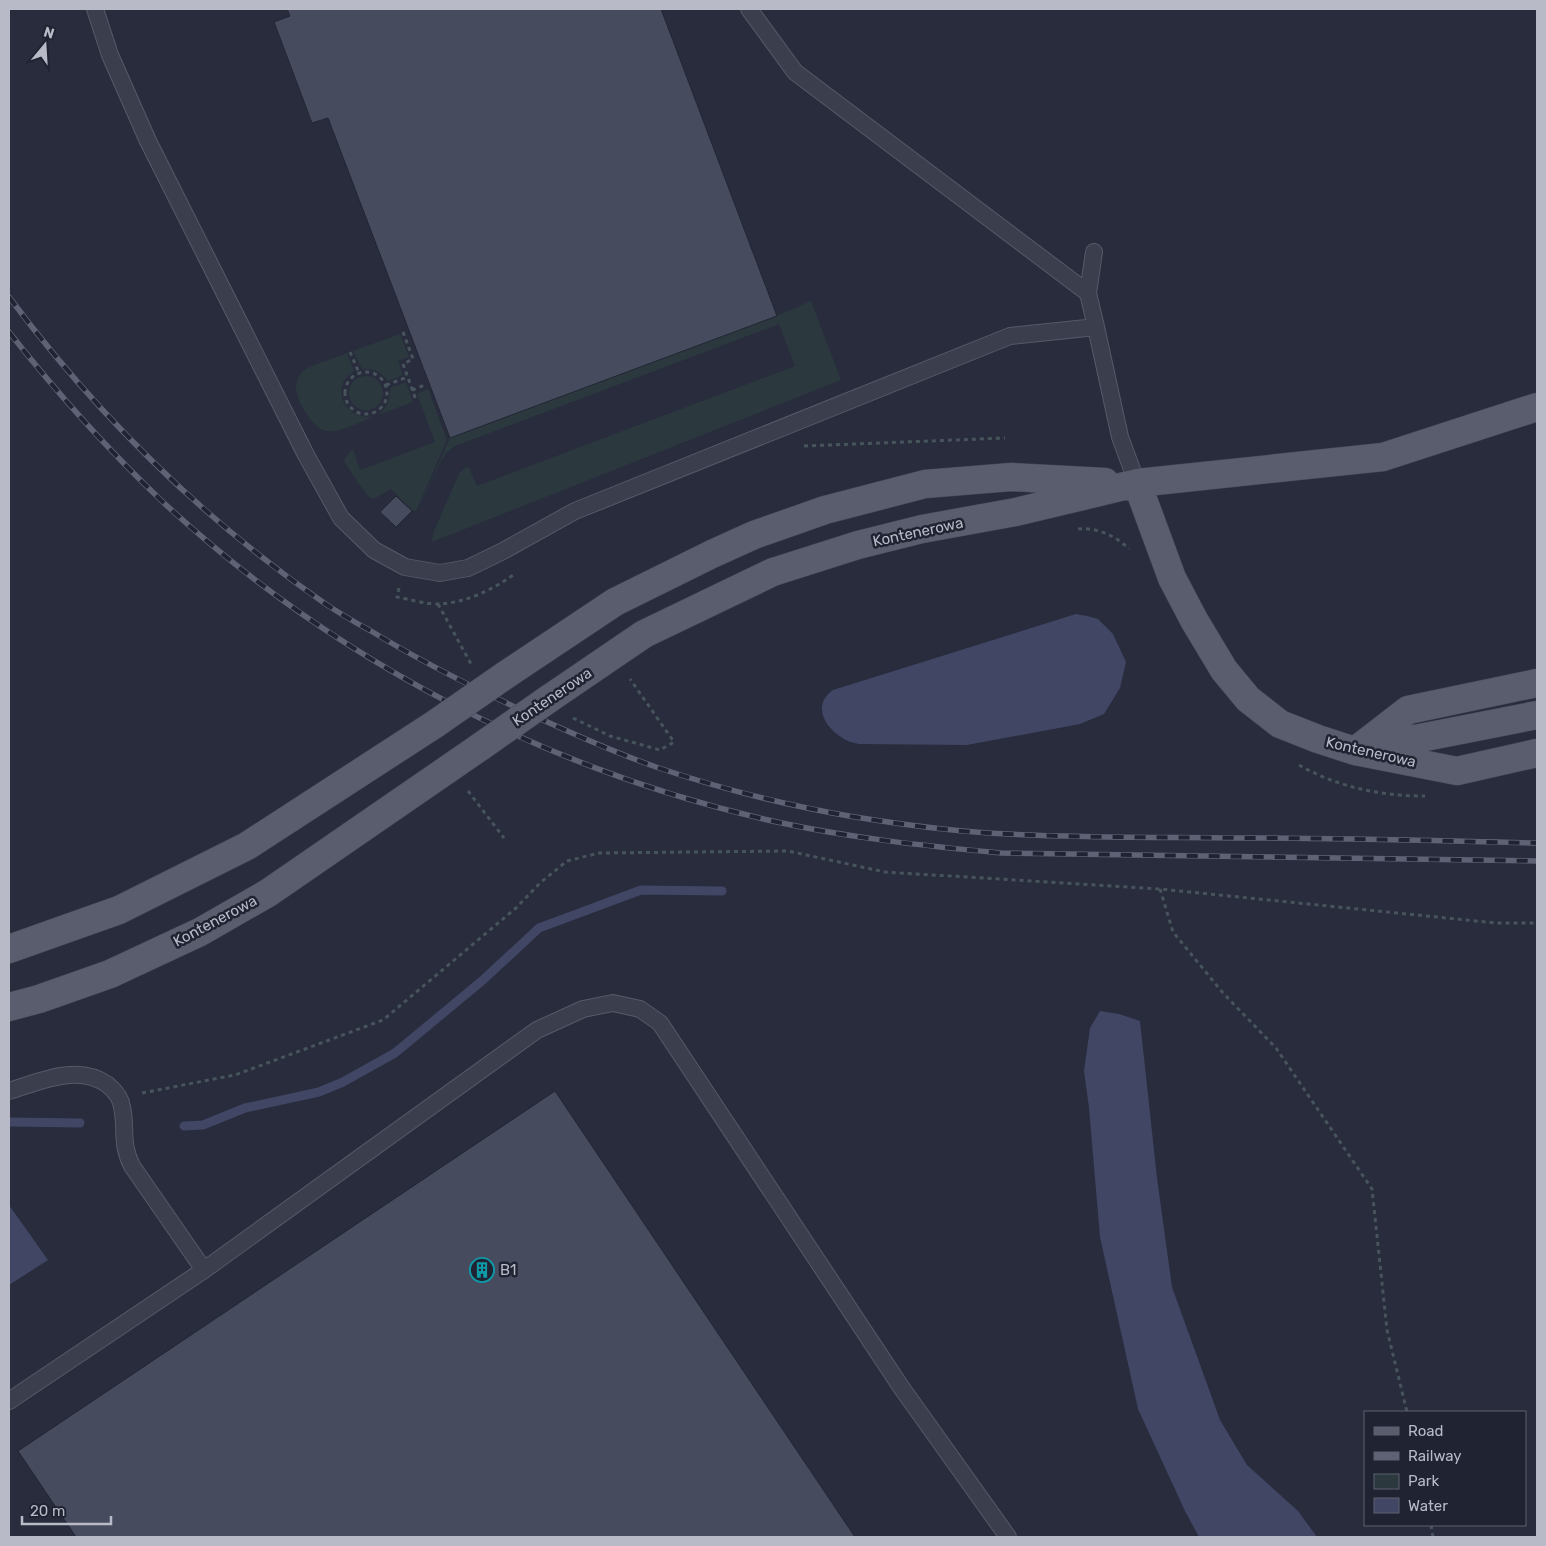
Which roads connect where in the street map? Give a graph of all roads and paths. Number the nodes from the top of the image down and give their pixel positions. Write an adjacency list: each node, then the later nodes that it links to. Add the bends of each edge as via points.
1 (95, 9): 20 (lane, via 110,56 148,141 341,518 374,550)
2 (749, 9): 4 (lane, via 795,72)
3 (1094, 252): 4 (lane)
4 (1088, 293): 5 (lane)
5 (1096, 327): 17 (lane, via 1120,437); 20 (lane, via 1010,336 575,511 468,568 440,573)
6 (403, 332): 9 (path, via 414,359 403,364)
7 (350, 352): 8 (path)
8 (359, 373): 10 (path, via 374,373); 10 (path, via 348,381 345,392 348,403 357,412 369,414 380,409 386,398)
9 (408, 377): 10 (path); 12 (path)
10 (386, 385)
11 (425, 385): 12 (path)
12 (412, 390): 13 (path)
13 (416, 400)
14 (1537, 408): 17 (main road, Kontenerowa, via 1383,457)
15 (1005, 438): 16 (path)
16 (796, 446)
17 (1137, 483): 26 (main road, Kontenerowa, via 1172,578 1224,670 1248,699 1280,724); 34 (main road, Kontenerowa, bridge, via 1011,477 925,484 825,510 746,539 615,602 247,846 119,910); 35 (main road, Kontenerowa, bridge, via 1016,512 922,529 773,572 644,634 268,893 200,932 110,974)
18 (1076, 529): 19 (path, via 1085,528 1111,535)
19 (1133, 555)
20 (405, 567): 21 (path, via 397,597 438,604 472,598)
21 (519, 571)
22 (628, 676): 25 (path)
23 (1537, 683): 26 (main road, via 1408,710)
24 (1537, 715): 26 (main road)
25 (671, 738)
26 (1355, 751): 27 (main road, Kontenerowa, via 1457,771)
27 (1537, 753)
28 (1294, 762): 30 (path, via 1330,780 1360,789 1392,795)
29 (466, 789): 31 (path)
30 (1433, 796)
31 (504, 838)
32 (1160, 889): 33 (path, via 1496,923); 37 (path, via 885,872 788,851 599,852 567,861 383,1020 235,1075 139,1093); 40 (path, via 1173,932 1223,993 1276,1048 1372,1189 1387,1330)
33 (1537, 923)
34 (9, 949)
35 (9, 1007)
36 (9, 1091): 37 (lane, via 77,1075 105,1083)
37 (121, 1101): 38 (lane, via 128,1158)
38 (204, 1270): 39 (lane); 41 (lane, via 537,1030 583,1009 614,1003 640,1009 660,1023 901,1387)
39 (9, 1401)
40 (1407, 1411)
41 (1008, 1537)

